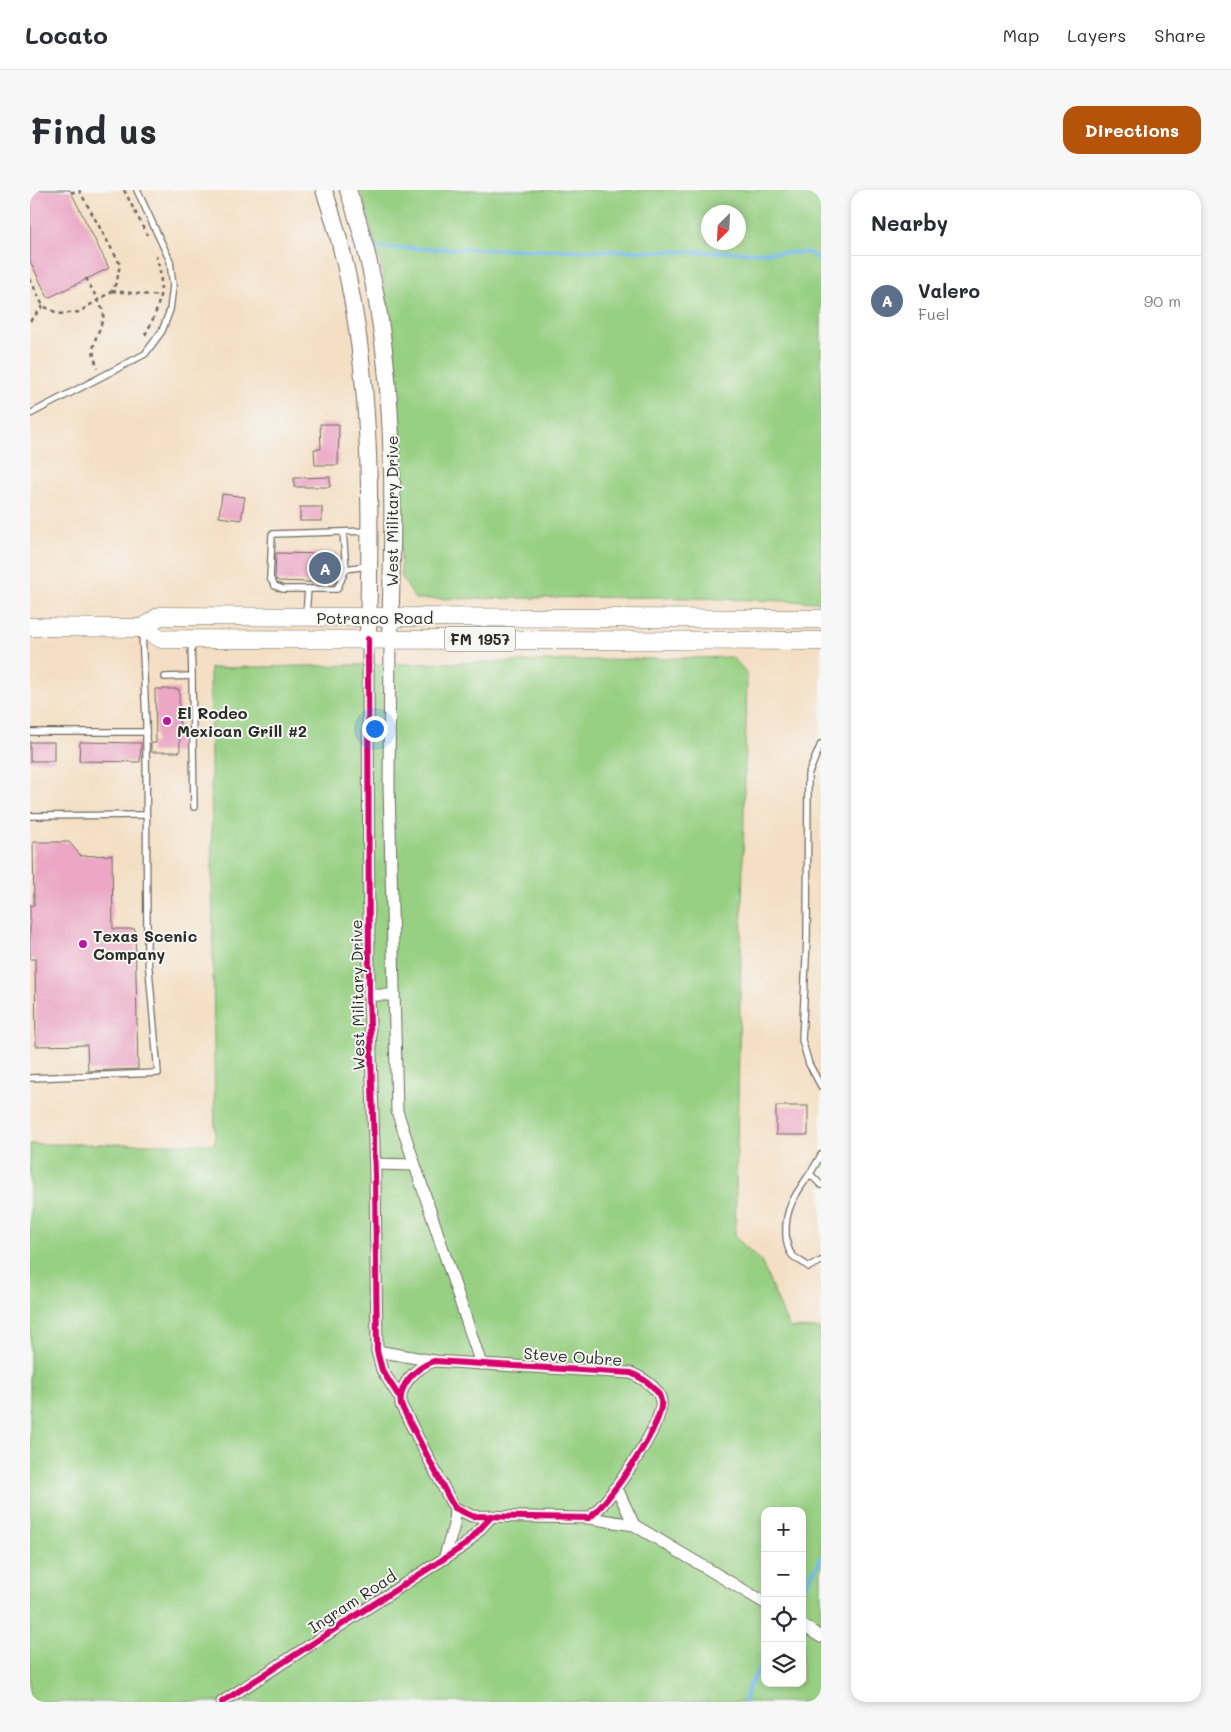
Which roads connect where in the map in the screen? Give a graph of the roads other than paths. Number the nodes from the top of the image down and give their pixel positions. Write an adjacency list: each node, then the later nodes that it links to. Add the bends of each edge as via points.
1 (137, 190): 6 (lane, via 170,261 173,286 170,310 162,331 145,354)
2 (324, 190): 5 (main road, West Military Drive)
3 (348, 190): 4 (main road, West Military Drive)
4 (366, 250): 5 (main road); 14 (main road, West Military Drive, via 386,357 393,450)
5 (342, 255): 7 (main road, West Military Drive, via 362,356 368,446)
6 (30, 414)
7 (368, 531): 8 (lane); 9 (main road, West Military Drive)
8 (343, 532): 10 (lane); 11 (lane, via 272,534 270,578 275,586)
9 (369, 566): 10 (lane); 13 (main road, West Military Drive)
10 (346, 569): 11 (lane, via 337,589)
11 (308, 589): 12 (lane)
12 (306, 616): 13 (main road, Potranco Road / FM 1957); 17 (main road, Potranco Road / FM 1957, via 160,616)
13 (368, 617): 14 (main road, Potranco Road / FM 1957); 19 (main road, West Military Drive)
14 (390, 617): 15 (main road, Potranco Road / FM 1957); 20 (main road, West Military Drive)
15 (821, 619)
16 (30, 627): 17 (main road, Potranco Road / FM 1957)
17 (142, 628): 18 (main road, Potranco Road / FM 1957, via 162,640); 25 (lane)
18 (191, 639): 19 (main road, Potranco Road / FM 1957); 22 (lane)
19 (368, 639): 20 (main road, Potranco Road / FM 1957); 30 (street, West Military Drive)
20 (390, 639): 21 (main road, Potranco Road / FM 1957); 31 (street, West Military Drive, via 389,786)
21 (821, 641)
22 (192, 676): 23 (lane); 27 (lane)
23 (166, 677)
24 (30, 732): 25 (lane)
25 (146, 732): 28 (lane)
26 (821, 744): 33 (lane, via 808,775 807,939 802,1040)
27 (194, 806)
28 (146, 815): 29 (lane); 32 (lane, via 147,947 158,1073)
29 (30, 816)
30 (369, 995): 31 (street); 35 (street, West Military Drive)
31 (394, 995): 36 (street, West Military Drive, via 396,1111)
32 (30, 1078)
33 (821, 1086)
34 (821, 1155): 37 (lane)
35 (375, 1164): 36 (street); 40 (street, West Military Drive)
36 (413, 1165): 42 (street, West Military Drive)
37 (811, 1175): 38 (lane); 39 (lane, via 794,1196 785,1217 786,1240 792,1254 809,1267)
38 (821, 1185)
39 (821, 1261)
40 (377, 1351): 41 (street, Steve Oubre); 43 (street, West Military Drive, via 382,1370)
41 (434, 1361): 42 (street, Steve Oubre); 43 (street, via 414,1374 403,1387)
42 (481, 1364): 44 (street, Steve Oubre, via 631,1374 643,1378 661,1400 662,1412)
43 (400, 1398): 45 (street)
44 (614, 1489): 47 (street, Steve Oubre, via 596,1514); 48 (street)
45 (455, 1508): 46 (street, via 472,1516); 49 (street)
46 (492, 1516): 47 (street); 49 (street, Ingram Road, via 466,1545)
47 (589, 1518): 48 (street)
48 (634, 1525): 50 (street)
49 (445, 1556): 53 (street, Ingram Road)
50 (761, 1601)
51 (806, 1628): 52 (street)
52 (821, 1637)
53 (222, 1702)

